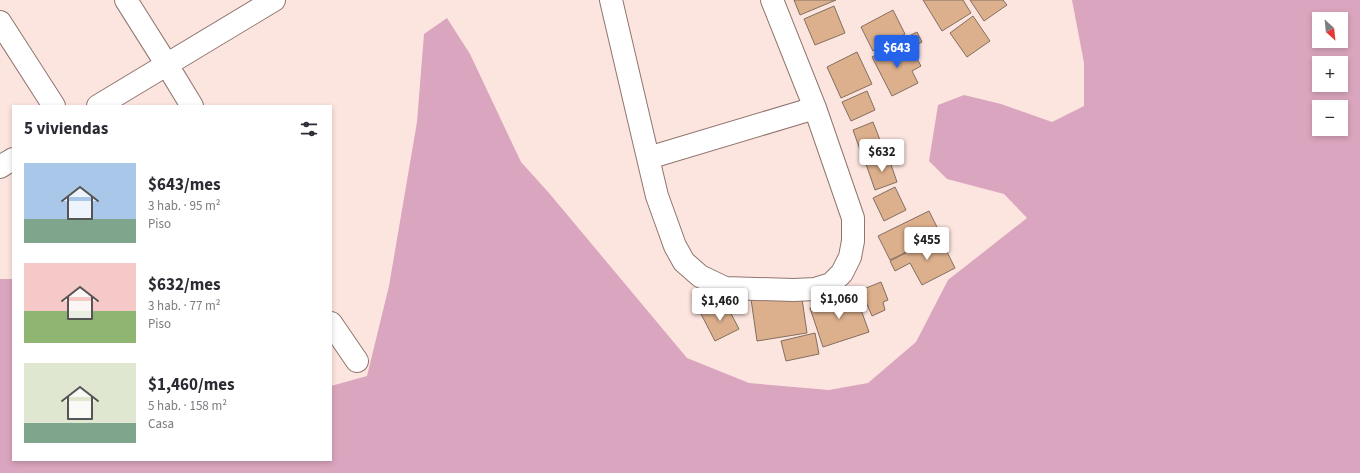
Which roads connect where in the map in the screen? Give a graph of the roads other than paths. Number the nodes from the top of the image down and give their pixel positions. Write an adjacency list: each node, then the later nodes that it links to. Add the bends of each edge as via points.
1 (126, 0): 6 (street)
2 (274, 0): 6 (street)
3 (611, 0): 11 (street)
4 (772, 0): 10 (street)
5 (0, 22): 7 (street)
6 (167, 65): 8 (street); 9 (street)
7 (53, 105)
8 (100, 105)
9 (191, 105)
10 (815, 108): 11 (street); 11 (street, via 853,218 853,241 850,257 842,273 831,284 815,289 725,288 700,276 684,262 675,246 657,196)
11 (648, 158)
12 (12, 159): 13 (street)
13 (0, 167)
14 (332, 324): 15 (street)
15 (357, 361)

